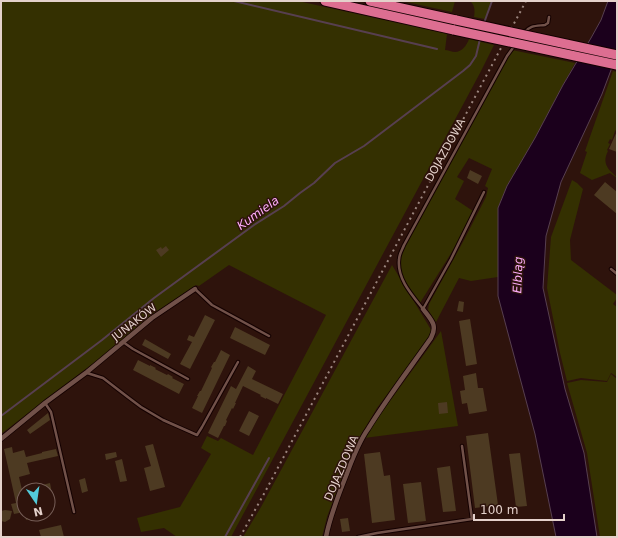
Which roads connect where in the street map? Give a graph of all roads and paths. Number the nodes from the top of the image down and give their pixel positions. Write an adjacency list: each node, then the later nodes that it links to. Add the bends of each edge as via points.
1 (325, 1): 5 (highway, bridge)
2 (370, 1): 4 (highway, bridge)
3 (549, 17): 10 (lane, DOJAZDOWA, via 545,25 527,29 507,56 400,254 402,280)
4 (617, 55)
5 (617, 65)
6 (484, 192): 10 (lane)
7 (611, 269): 8 (lane)
8 (617, 274)
9 (195, 289): 11 (lane, via 212,305); 12 (street, JUNAKÓW, via 152,318)
10 (423, 309): 20 (street, DOJAZDOWA, via 432,321 434,332 367,429 339,492)
11 (269, 336)
12 (123, 342): 14 (street, JUNAKÓW); 15 (lane)
13 (238, 362): 14 (lane, via 197,434 140,407 103,378)
14 (87, 372): 16 (street, JUNAKÓW)
15 (188, 379)
16 (45, 403): 17 (street, JUNAKÓW); 19 (lane, via 51,412)
17 (1, 439)
18 (462, 446): 21 (lane, via 472,519)
19 (74, 512)
20 (326, 537)
21 (358, 537)

